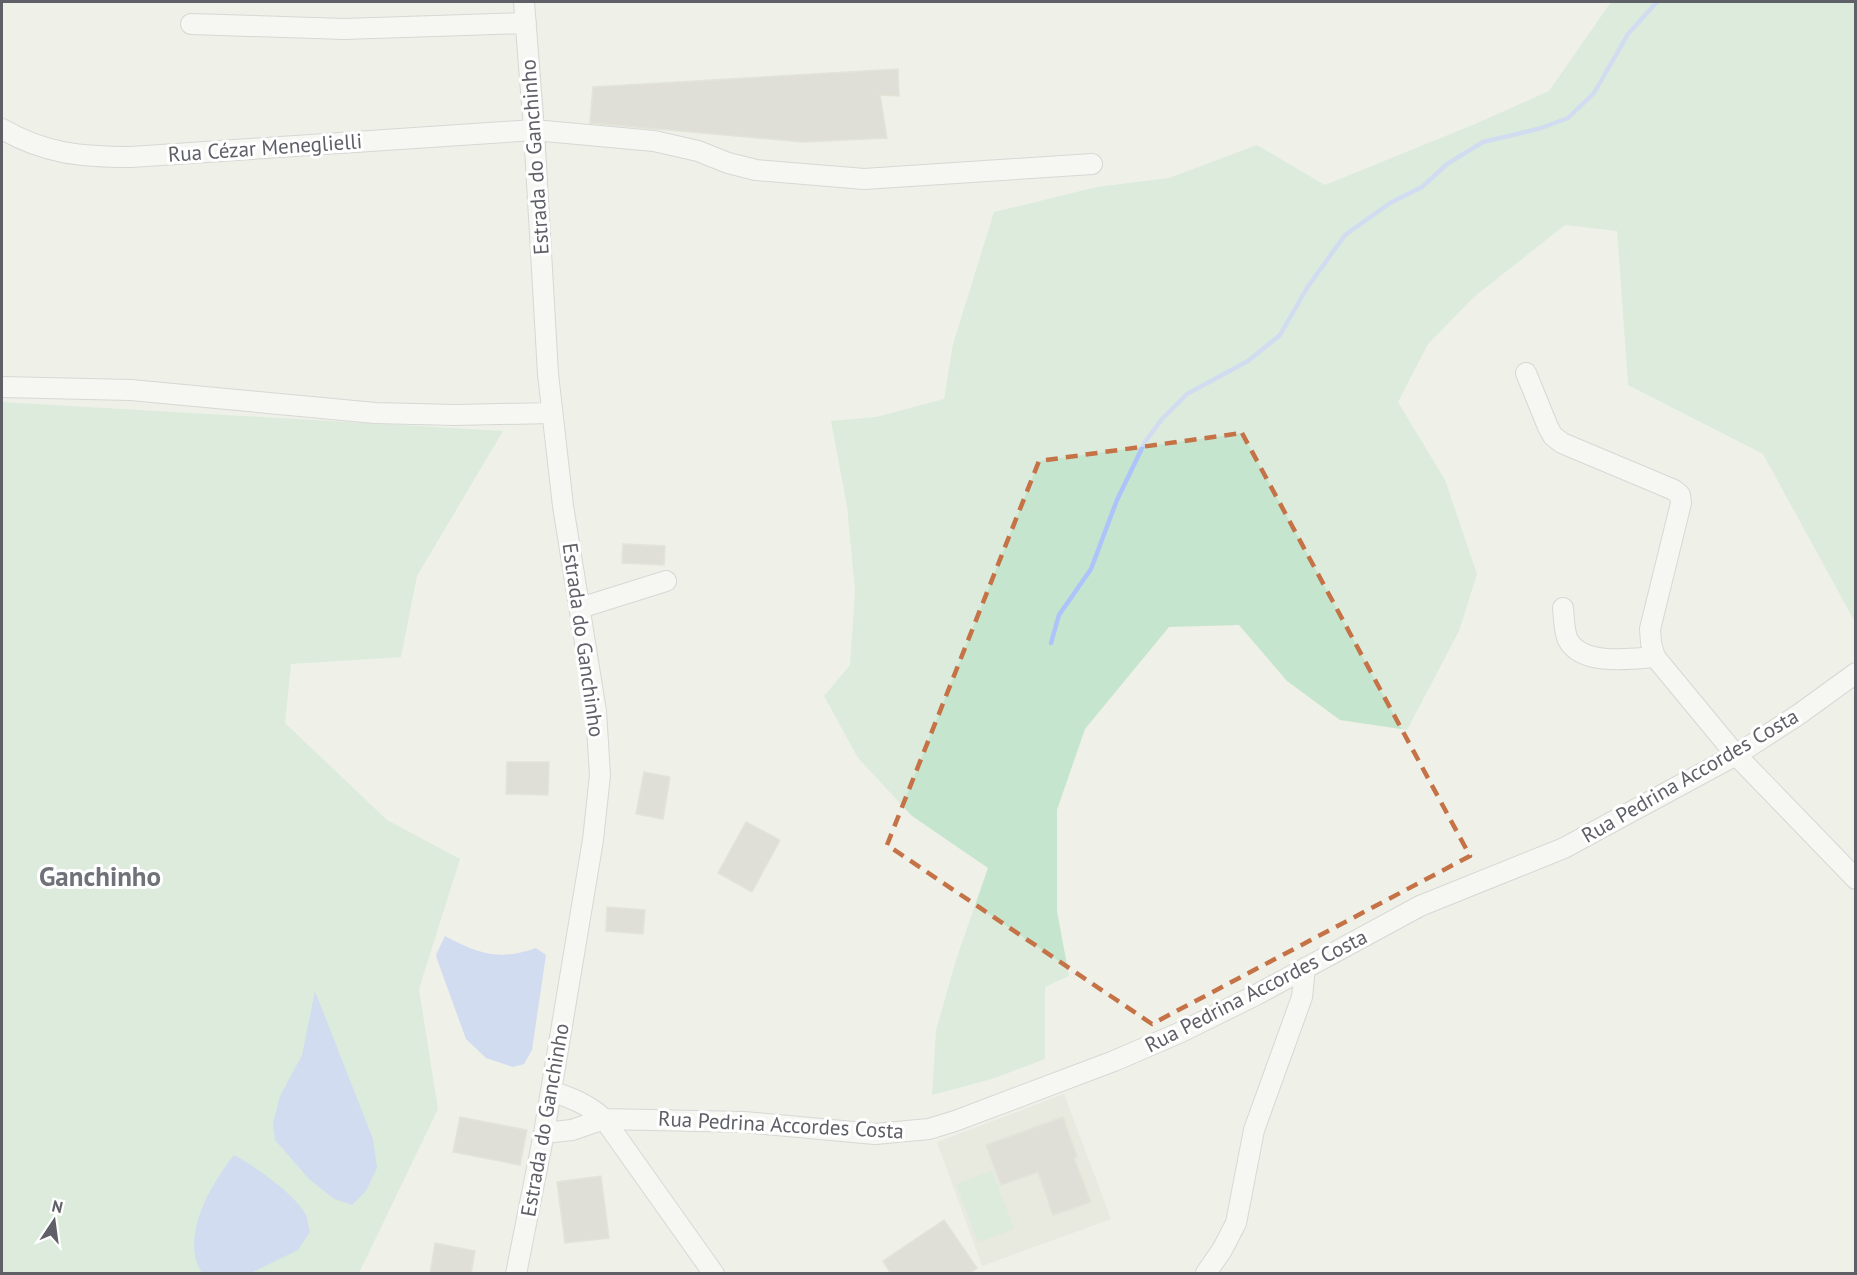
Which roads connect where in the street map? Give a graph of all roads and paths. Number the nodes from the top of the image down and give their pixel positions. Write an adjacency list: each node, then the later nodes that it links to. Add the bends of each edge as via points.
1 (524, 2): 2 (street, Estrada do Ganchinho)
2 (526, 23): 3 (street, via 344,29); 5 (street, Estrada do Ganchinho)
3 (191, 24)
4 (2, 129): 5 (street, Rua Cézar Meneglielli, via 20,140 61,153 109,157)
5 (534, 130): 6 (street, Rua Cézar Meneglielli, via 654,141 756,170 864,179); 9 (street, Estrada do Ganchinho)
6 (1092, 164)
7 (1526, 373): 13 (street, via 1552,436 1680,495 1650,629)
8 (2, 387): 9 (street, via 131,390 375,413)
9 (552, 413): 11 (street, Estrada do Ganchinho)
10 (666, 581): 11 (street)
11 (580, 608): 18 (street, Estrada do Ganchinho, via 596,711 600,775 593,840)
12 (1563, 608): 13 (street, via 1567,639 1577,652 1602,658)
13 (1655, 657): 15 (street)
14 (1856, 673): 15 (street, Rua Pedrina Accordes Costa)
15 (1736, 754): 16 (street); 17 (street, Rua Pedrina Accordes Costa, via 1563,849 1420,906)
16 (1856, 879)
17 (1305, 968): 19 (street, Rua Pedrina Accordes Costa, via 1150,1046 929,1129 876,1134 744,1122); 21 (street, via 1302,997 1254,1130 1236,1223)
18 (551, 1091): 19 (street, via 575,1099); 20 (street, Estrada do Ganchinho)
19 (604, 1119): 20 (street, Rua Pedrina Accordes Costa, via 573,1130); 23 (street)
20 (544, 1132): 22 (street, Estrada do Ganchinho)
21 (1206, 1273)
22 (516, 1274)
23 (714, 1274)

